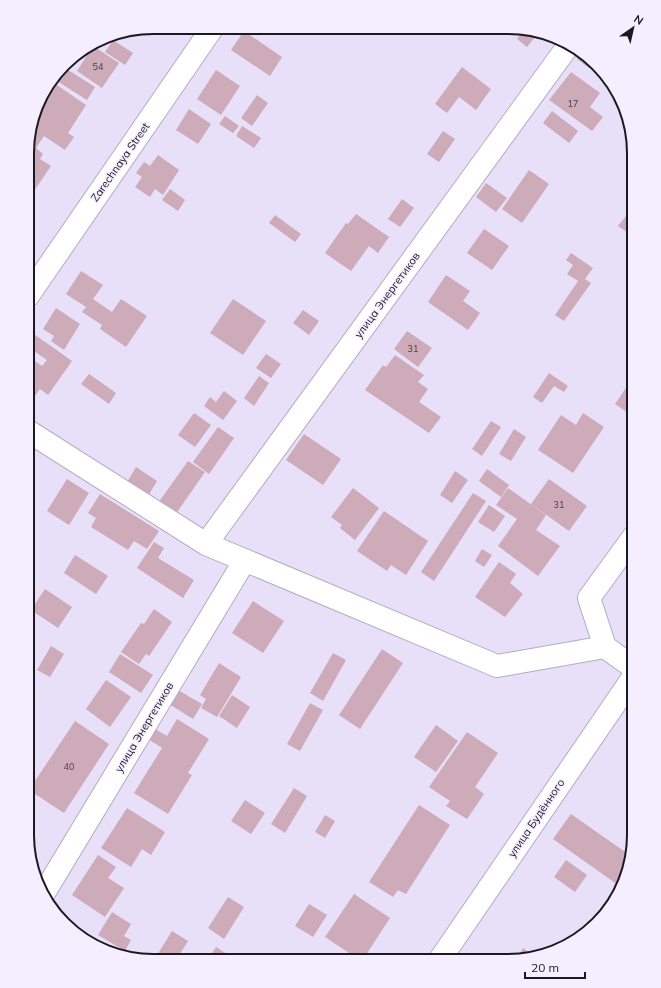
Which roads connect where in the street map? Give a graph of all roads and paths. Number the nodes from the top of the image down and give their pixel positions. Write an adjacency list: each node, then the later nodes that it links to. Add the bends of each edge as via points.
1 (208, 34): 3 (street, Zarechnaya Street)
2 (566, 49): 5 (street, улица Энергетиков)
3 (34, 287)
4 (34, 435): 5 (street)
5 (206, 544): 7 (street)
6 (627, 546): 8 (street, via 589,598)
7 (245, 560): 8 (street, via 497,666); 11 (street, улица Энергетиков)
8 (605, 647): 9 (street)
9 (627, 663)
10 (627, 686): 12 (street, улица Будённого)
11 (47, 888)
12 (444, 954)

